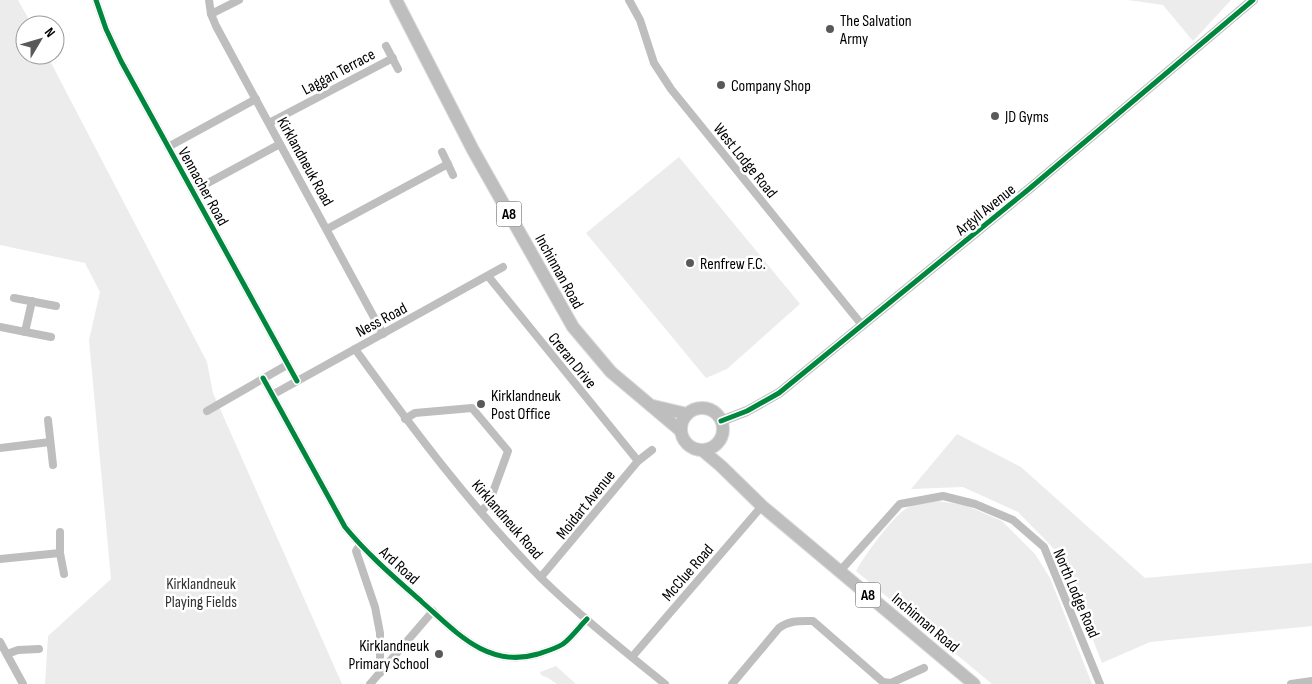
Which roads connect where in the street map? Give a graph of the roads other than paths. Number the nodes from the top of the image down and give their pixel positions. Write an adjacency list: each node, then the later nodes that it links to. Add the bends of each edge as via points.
1 (96, 0): 14 (street, Vennacher Road, via 121,61)
2 (209, 0): 7 (street, Kirklandneuk Road)
3 (239, 0): 7 (street)
4 (396, 0): 35 (main road, Inchinnan Road / A8, via 473,150 564,313 610,372)
5 (628, 0): 25 (street, West Lodge Road, via 640,20 654,63 671,89)
6 (1253, 0): 25 (street, Argyll Avenue)
7 (211, 14): 11 (street, Kirklandneuk Road)
8 (386, 46): 9 (street, Laggan Terrace)
9 (393, 58): 10 (street, Laggan Terrace); 12 (street, Laggan Terrace)
10 (398, 69)
11 (256, 99): 12 (street, Kirklandneuk Road); 14 (street)
12 (269, 123): 13 (street, Kirklandneuk Road)
13 (280, 144): 18 (street); 19 (street, Kirklandneuk Road)
14 (168, 147): 18 (street, Vennacher Road)
15 (442, 152): 16 (street)
16 (448, 164): 17 (street); 19 (street)
17 (453, 175)
18 (193, 191): 31 (street, Vennacher Road)
19 (327, 229): 28 (street, Kirklandneuk Road)
20 (502, 267): 21 (street, Ness Road)
21 (488, 276): 28 (street, Ness Road); 47 (street, Creran Drive)
22 (14, 298): 23 (street)
23 (32, 301): 24 (street); 27 (street)
24 (56, 306)
25 (862, 325): 40 (street, Argyll Avenue, via 779,393)
26 (0, 327): 27 (street)
27 (25, 332): 29 (street)
28 (383, 334): 30 (street, Ness Road)
29 (52, 337)
30 (355, 349): 33 (street, Ness Road); 38 (street, Kirklandneuk Road)
31 (288, 365): 32 (street); 33 (street, Vennacher Road)
32 (263, 378): 34 (street, Ard Road); 36 (street)
33 (297, 381): 34 (street, Ness Road)
34 (272, 395): 53 (street, Ard Road, via 337,516)
35 (651, 405): 37 (main road, Inchinnan Road / A8); 41 (main road, Inchinnan Road / A8)
36 (207, 411)
37 (687, 414): 40 (main road, via 706,409); 41 (main road)
38 (405, 419): 51 (street, Kirklandneuk Road); 51 (street, via 415,413 472,408 508,451 489,503)
39 (48, 420): 42 (street)
40 (721, 421): 43 (main road, via 722,436)
41 (681, 431): 46 (main road, via 690,447)
42 (50, 442): 44 (street); 48 (street)
43 (716, 444): 46 (main road); 49 (main road)
44 (0, 448)
45 (652, 450): 47 (street, Moidart Avenue)
46 (702, 450): 49 (main road, Inchinnan Road / A8)
47 (638, 462): 58 (street, Moidart Avenue)
48 (53, 465)
49 (721, 466): 50 (main road, Inchinnan Road / A8)
50 (762, 506): 56 (main road, Inchinnan Road / A8); 64 (street, McClue Road)
51 (481, 512): 58 (street, Kirklandneuk Road)
52 (60, 532): 54 (street)
53 (360, 546): 59 (street, Ard Road); 66 (street, Ard Road, via 356,551 376,607)
54 (60, 553): 55 (street); 57 (street)
55 (0, 560)
56 (840, 571): 73 (main road, Inchinnan Road / A8); 74 (street, North Lodge Road, via 900,504 943,496 975,504 1013,520 1044,548)
57 (64, 574)
58 (541, 577): 60 (street, Kirklandneuk Road)
59 (433, 612): 60 (street, Ard Road, via 481,649 513,658 555,648); 66 (street)
60 (587, 619): 64 (street, Kirklandneuk Road)
61 (0, 642): 63 (street)
62 (39, 649): 63 (street)
63 (7, 654): 69 (street)
64 (632, 657): 71 (street, Kirklandneuk Road)
65 (924, 668): 67 (street, via 891,683 883,682 813,621 798,620 779,628)
66 (380, 673): 70 (street)
67 (735, 681): 72 (street)
68 (1312, 681): 75 (street)
69 (23, 684)
70 (370, 684)
71 (665, 684)
72 (745, 684)
73 (974, 684)
74 (1100, 684)
75 (1291, 684)

